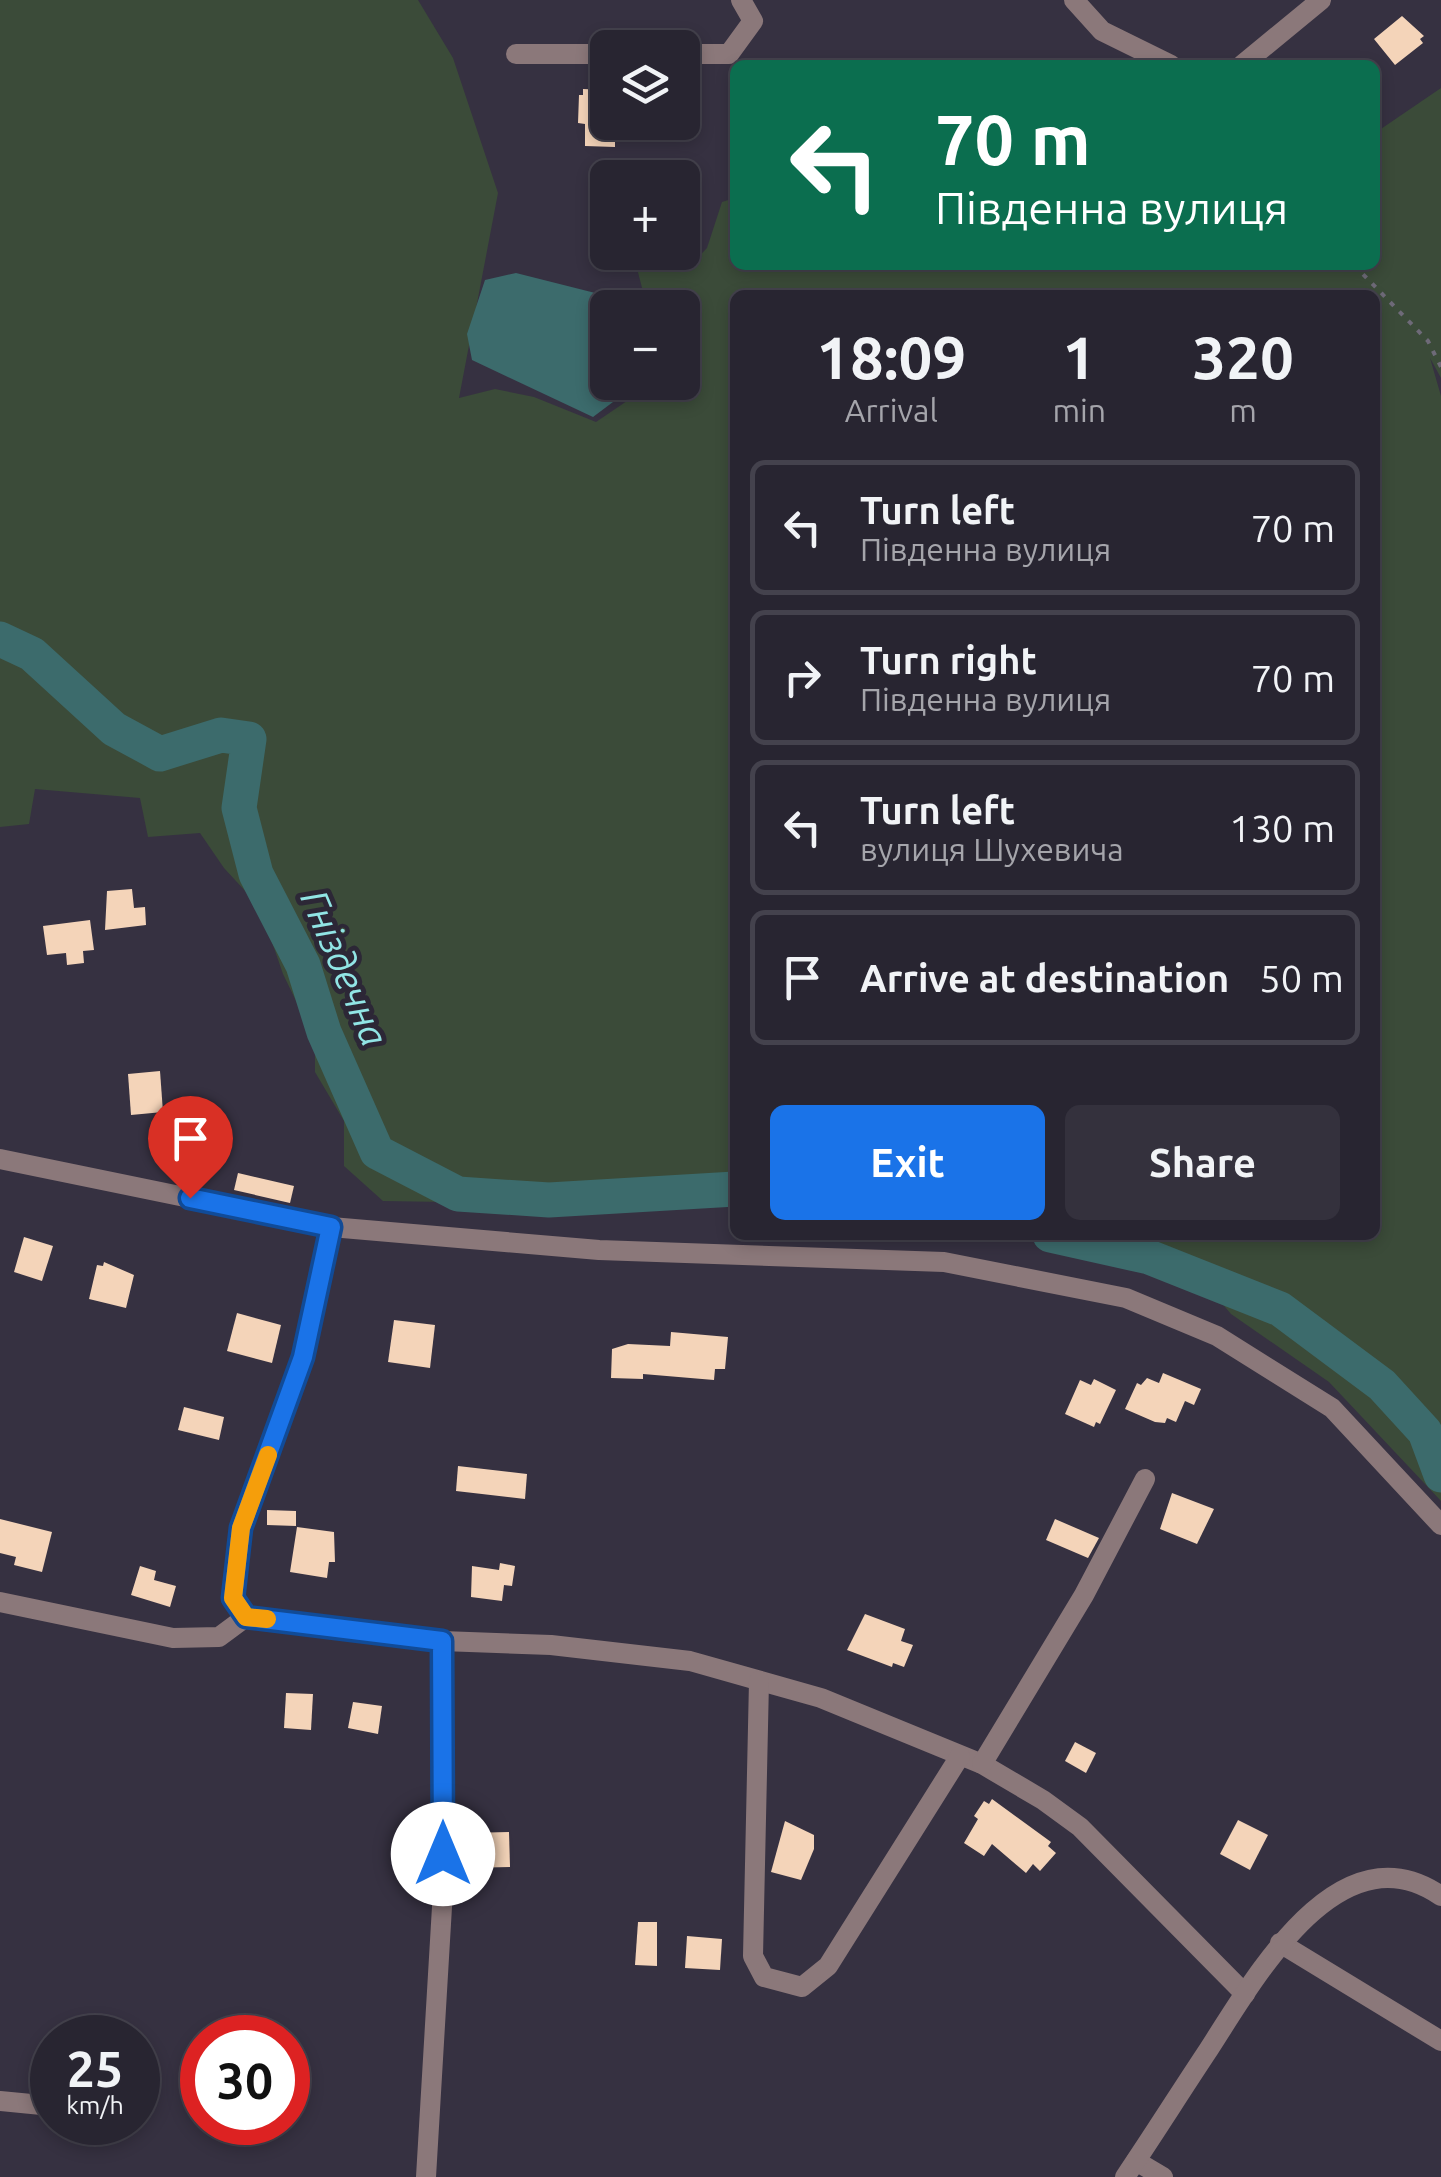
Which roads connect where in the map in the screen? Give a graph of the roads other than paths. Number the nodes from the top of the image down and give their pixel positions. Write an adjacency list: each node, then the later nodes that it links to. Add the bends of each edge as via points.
1 (742, 0): 6 (street, via 753,22 729,54)
2 (1074, 0): 7 (street, via 1102,31)
3 (1321, 0): 8 (street)
4 (516, 54): 5 (street)
5 (590, 54)
6 (700, 54)
7 (1161, 60)
8 (1248, 60)
9 (0, 1159): 10 (street)
10 (331, 1227): 12 (street, via 599,1250 944,1262 1126,1298 1217,1336 1332,1408); 14 (street, via 303,1357 241,1528 233,1598)
11 (1146, 1479): 18 (street)
12 (1441, 1525)
13 (0, 1602): 14 (street, via 173,1638 219,1638)
14 (246, 1617): 15 (street)
15 (442, 1641): 16 (street, via 672,1659); 26 (street, via 443,1890)
16 (758, 1680): 17 (street, via 821,1698); 17 (street, via 752,1956 764,1977 802,1987 828,1966)
17 (960, 1756): 18 (street)
18 (982, 1764): 21 (street, via 1080,1827)
19 (1441, 1896): 20 (street, via 1424,1884 1384,1876 1350,1886)
20 (1280, 1942): 21 (street); 22 (street)
21 (1244, 1994): 25 (street)
22 (1441, 2041)
23 (0, 2101): 24 (street)
24 (30, 2104)
25 (1131, 2169): 27 (street)
26 (426, 2177)
27 (1163, 2177)

